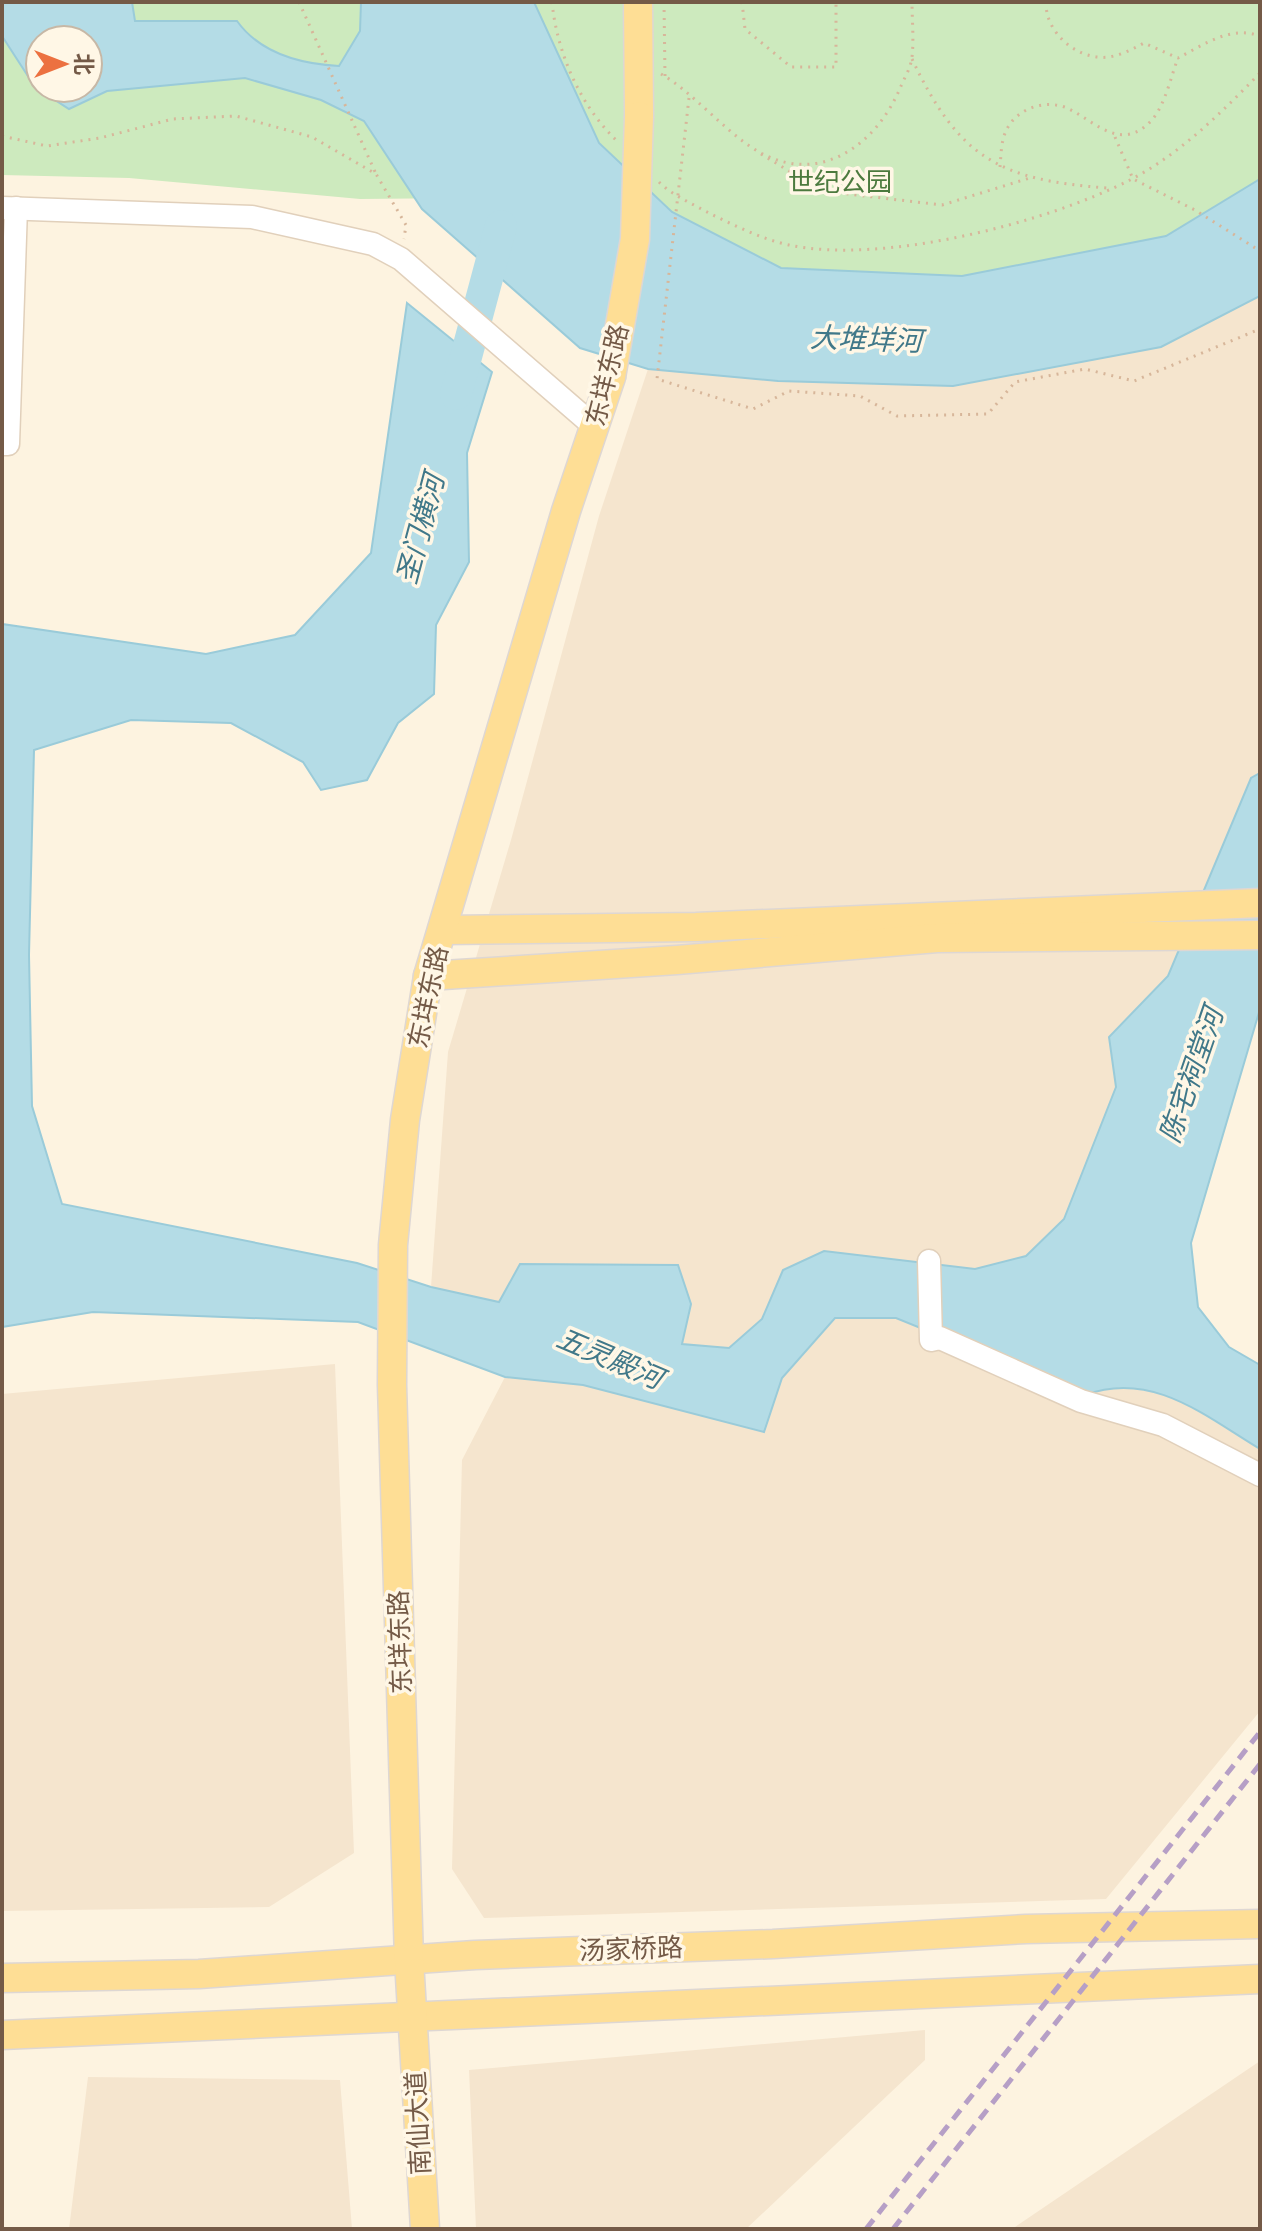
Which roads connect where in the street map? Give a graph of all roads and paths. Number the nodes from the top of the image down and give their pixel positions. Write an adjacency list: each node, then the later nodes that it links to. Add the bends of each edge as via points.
1 (299, 2): 21 (path)
2 (552, 2): 18 (path, via 554,28 577,88 598,123)
3 (638, 2): 12 (main road, 东垟东路)
4 (664, 2): 14 (path)
5 (742, 2): 6 (path, via 745,29 791,67 836,67)
6 (836, 2)
7 (912, 2): 11 (path)
8 (1046, 2): 10 (path, via 1054,33 1073,49 1106,58 1144,43)
9 (1260, 36): 10 (path, via 1247,31 1221,36)
10 (1178, 58): 16 (path, via 1151,121)
11 (912, 59): 19 (path, via 891,111 872,135 843,156 812,163 783,161); 20 (path, via 935,107 966,144)
12 (638, 63): 14 (path); 31 (main road, 东垟东路, bridge, via 635,239 611,377)
13 (1260, 73): 23 (path, via 1206,128)
14 (665, 76): 15 (path)
15 (689, 98): 19 (path); 26 (path)
16 (1115, 135): 20 (path, via 1067,108 1040,105 1020,112 1006,130); 23 (path)
17 (2, 136): 21 (path, via 47,146 173,119 236,116 312,137)
18 (618, 142)
19 (753, 149): 22 (path, via 822,191 874,199 942,205)
20 (1000, 167): 22 (path)
21 (376, 174): 29 (path, via 406,225)
22 (1033, 177): 25 (path)
23 (1133, 179): 25 (path); 28 (path)
24 (658, 181): 26 (path)
25 (1111, 189): 26 (path, via 1067,209 925,243 855,250 789,245 728,223)
26 (677, 196): 30 (path, via 657,379 753,409 789,391 860,396 897,416 988,414 1015,382 1085,369 1134,381)
27 (9, 208): 29 (street, via 252,217 373,244); 32 (street, via 8,444)
28 (1260, 251)
29 (401, 259): 31 (street)
30 (1260, 329)
31 (595, 427): 34 (main road, 东垟东路)
32 (2, 444)
33 (1260, 903): 34 (main road, via 696,927)
34 (443, 930): 36 (main road, 东垟东路)
35 (1260, 935): 36 (main road, via 937,938)
36 (428, 976): 40 (main road, 东垟东路, via 405,1120 393,1245 392,1385)
37 (929, 1261): 38 (street, via 931,1340 940,1338 1081,1401 1163,1425)
38 (1260, 1475)
39 (1260, 1924): 40 (main road, 汤家桥路, via 1026,1929)
40 (409, 1960): 41 (main road, 汤家桥路, via 199,1974); 43 (main road, 东垟东路)
41 (2, 1978)
42 (1260, 1979): 43 (main road)
43 (412, 2018): 44 (main road); 45 (main road, 南仙大道)
44 (2, 2035)
45 (425, 2229)

